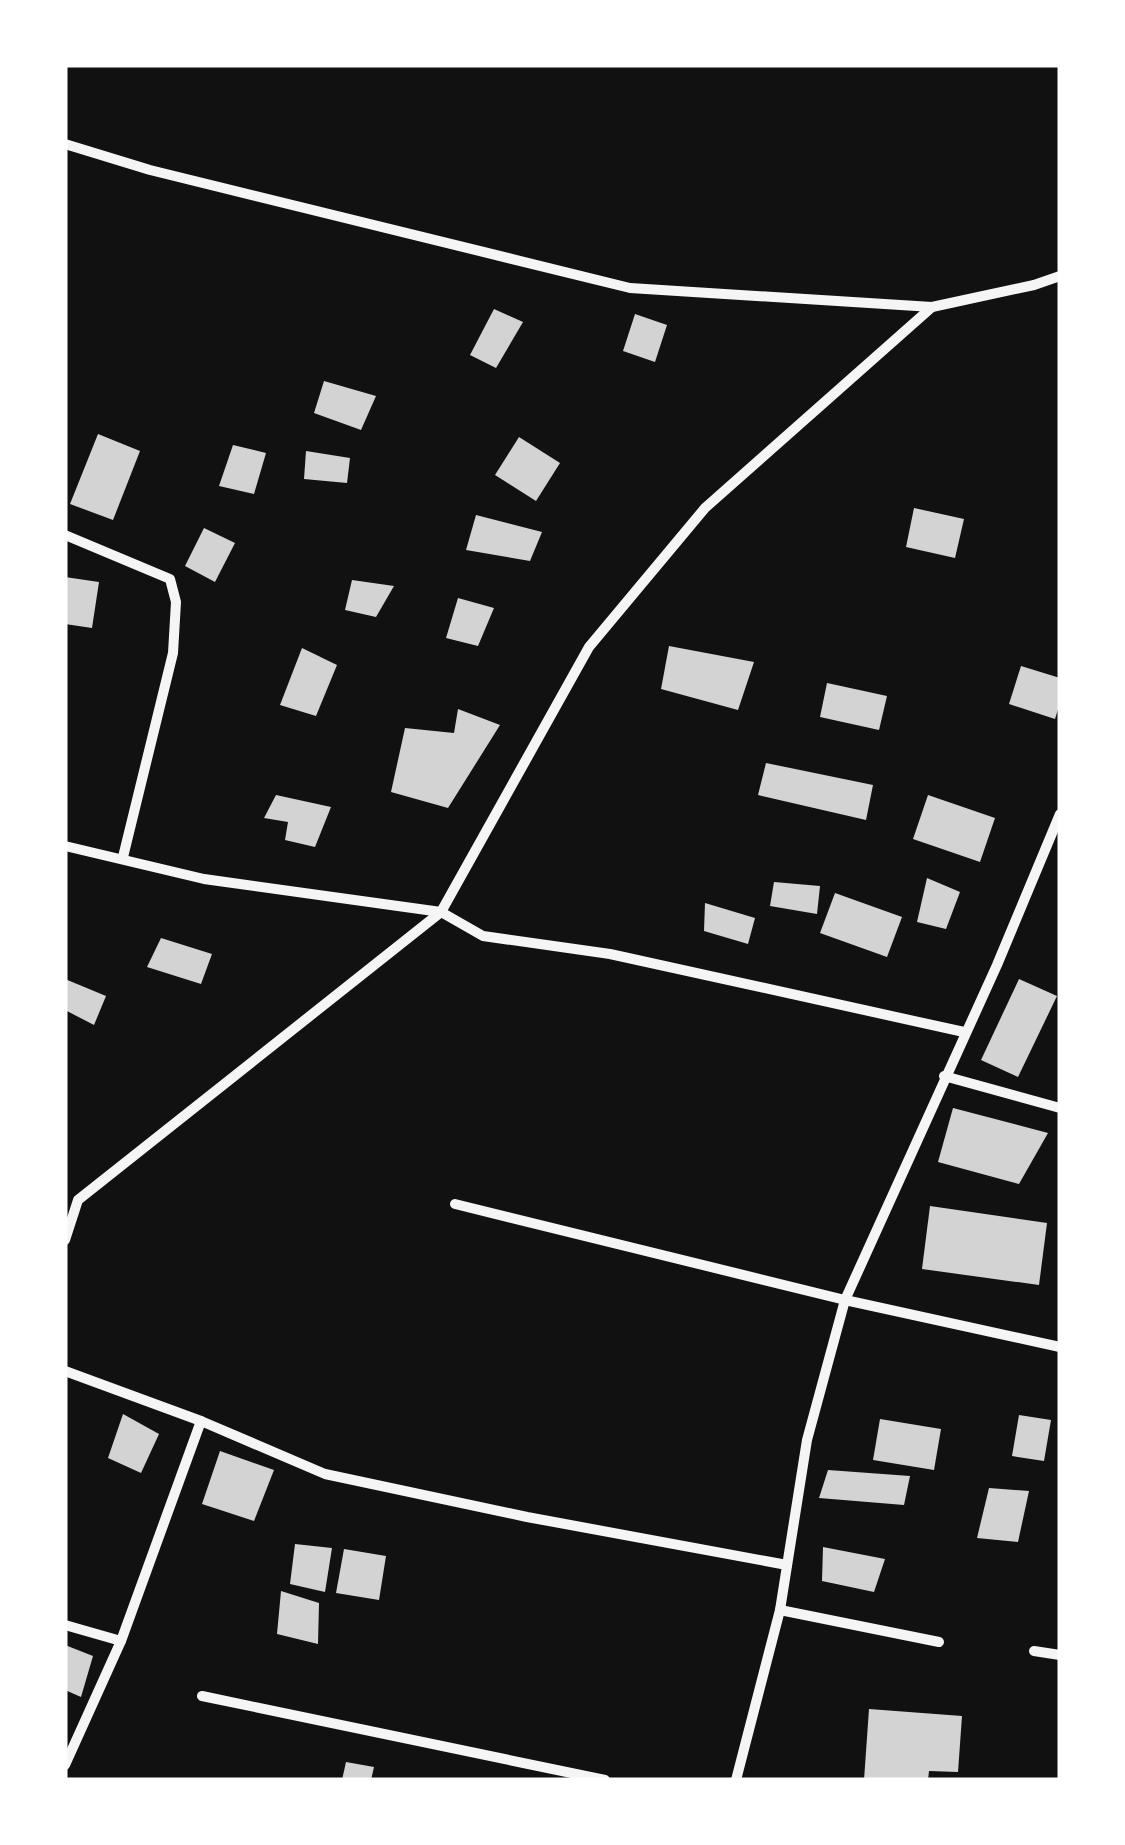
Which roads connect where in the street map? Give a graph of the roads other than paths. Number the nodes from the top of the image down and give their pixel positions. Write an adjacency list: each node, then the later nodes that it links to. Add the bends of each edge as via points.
1 (65, 144): 3 (street, via 630,288)
2 (1060, 276): 3 (street)
3 (932, 307): 8 (street, via 704,508 589,647)
4 (65, 534): 7 (street, via 170,579 176,602 173,653)
5 (1060, 814): 9 (street)
6 (65, 846): 7 (street)
7 (122, 857): 8 (street, via 204,880)
8 (441, 912): 9 (street, via 484,936 610,954); 13 (street, via 78,1200)
9 (964, 1032): 10 (street)
10 (944, 1076): 11 (street); 14 (street)
11 (1060, 1108)
12 (454, 1204): 14 (street)
13 (65, 1240)
14 (845, 1300): 15 (street); 18 (street, via 806,1440)
15 (1060, 1347)
16 (65, 1372): 17 (street)
17 (202, 1421): 18 (street, via 324,1474); 21 (street)
18 (786, 1565): 19 (street)
19 (780, 1610): 22 (street); 28 (street)
20 (65, 1625): 21 (street)
21 (121, 1641): 26 (street)
22 (939, 1642)
23 (1034, 1651): 24 (street)
24 (1060, 1655)
25 (202, 1696): 27 (street)
26 (65, 1765)
27 (606, 1780)
28 (736, 1780)

